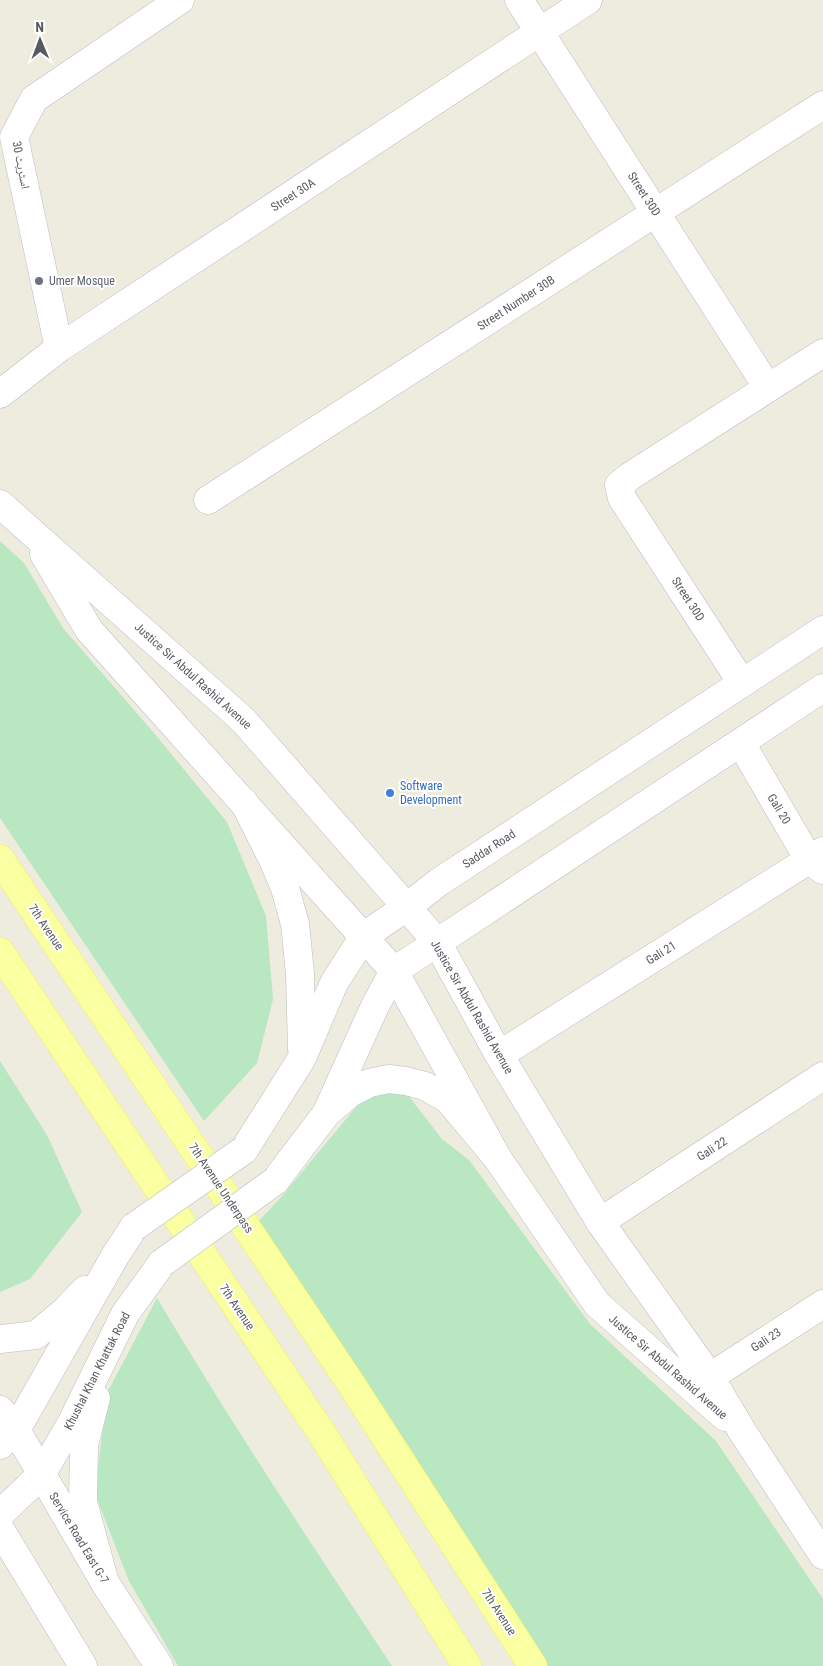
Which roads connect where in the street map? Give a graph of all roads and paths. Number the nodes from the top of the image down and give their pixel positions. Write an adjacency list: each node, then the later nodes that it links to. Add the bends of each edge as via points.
1 (180, 0): 7 (street, اسٹریٹ 30, via 34,99 14,137)
2 (519, 0): 4 (street, Street 30D)
3 (588, 0): 4 (street, Street 30A)
4 (539, 32): 6 (street, Street 30D); 7 (street, Street 30A)
5 (823, 105): 6 (street, Street Number 30B)
6 (656, 213): 9 (street, Street 30D); 11 (street, Street Number 30B)
7 (59, 348): 10 (street, Street 30A)
8 (823, 354): 9 (street, Street 30D)
9 (768, 388): 15 (street, Street 30D, via 619,485 622,498)
10 (0, 394)
11 (208, 500)
12 (0, 504): 13 (street, Justice Sir Abdul Rashid Avenue)
13 (30, 531): 18 (street, Justice Sir Abdul Rashid Avenue, via 89,630); 21 (street, Justice Sir Abdul Rashid Avenue, via 243,720)
14 (823, 630): 15 (street, Saddar Road)
15 (742, 683): 21 (street, Saddar Road)
16 (823, 688): 17 (street)
17 (741, 743): 20 (street, Gali 20); 23 (street)
18 (244, 802): 22 (street, Justice Sir Abdul Rashid Avenue); 28 (street, via 285,888 295,924)
19 (0, 859): 26 (main road, 7th Avenue)
20 (818, 860): 27 (street, Gali 21)
21 (408, 906): 22 (street, Saddar Road); 23 (street, Justice Sir Abdul Rashid Avenue)
22 (364, 936): 25 (street, Justice Sir Abdul Rashid Avenue); 28 (street, Saddar Road, via 334,983)
23 (437, 942): 25 (street); 27 (street, Justice Sir Abdul Rashid Avenue)
24 (0, 952): 48 (main road, 7th Avenue, via 321,1432)
25 (394, 971): 30 (street); 31 (street, Justice Sir Abdul Rashid Avenue)
26 (92, 994): 38 (main road, 7th Avenue Underpass)
27 (499, 1055): 32 (street, Justice Sir Abdul Rashid Avenue)
28 (302, 1058): 33 (street, Saddar Road, bridge, via 244,1150 134,1227)
29 (823, 1076): 32 (street, Gali 22)
30 (326, 1114): 31 (street, via 350,1093 369,1083 389,1079 406,1081 425,1086 448,1099); 35 (street, Khushal Khan Khattak Road, bridge, via 275,1181 162,1263)
31 (498, 1159): 40 (street, Justice Sir Abdul Rashid Avenue, via 597,1304)
32 (600, 1222): 37 (street, Justice Sir Abdul Rashid Avenue)
33 (115, 1256): 36 (street, via 65,1311 36,1336); 39 (street)
34 (823, 1304): 37 (street, Gali 23)
35 (125, 1314): 41 (street, Khushal Khan Khattak Road, via 72,1422); 45 (street, via 99,1386 84,1445 83,1502)
36 (0, 1339)
37 (710, 1377): 40 (street, Justice Sir Abdul Rashid Avenue)
38 (350, 1382): 49 (main road, 7th Avenue)
39 (5, 1428): 41 (street, Service Road East G-7)
40 (742, 1432): 44 (street, Justice Sir Abdul Rashid Avenue)
41 (41, 1475): 42 (street, Khushal Khan Khattak Road); 45 (street, Service Road East G-7)
42 (0, 1514)
43 (0, 1529): 46 (street)
44 (819, 1542)
45 (105, 1583): 47 (street, Service Road East G-7)
46 (83, 1666)
47 (159, 1666)
48 (467, 1666)
49 (533, 1666)

